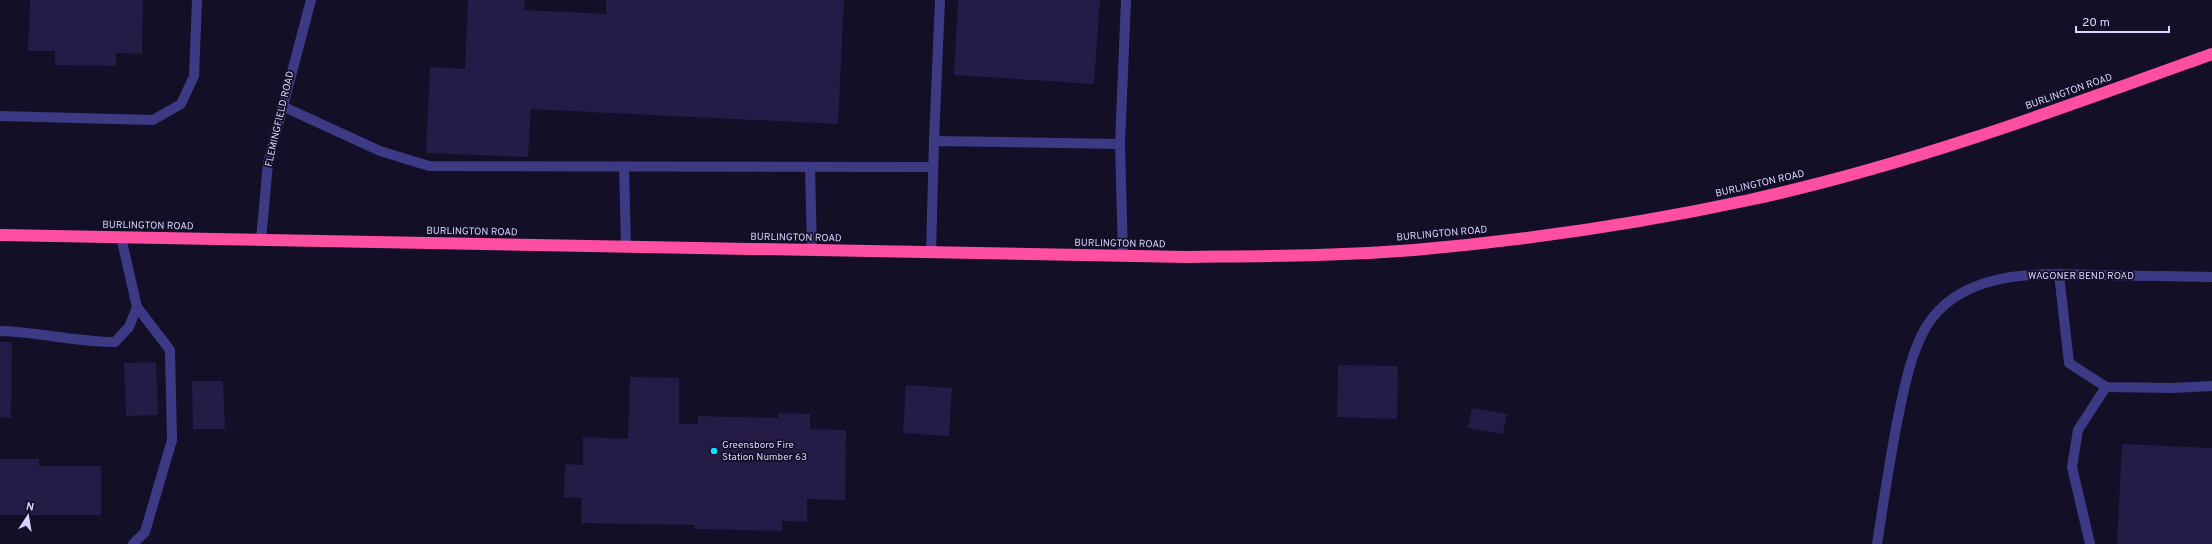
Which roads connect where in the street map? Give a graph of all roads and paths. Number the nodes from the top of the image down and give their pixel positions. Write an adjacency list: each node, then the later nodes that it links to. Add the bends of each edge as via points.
1 (198, 0): 7 (street, via 194,76 182,104 153,120)
2 (311, 0): 6 (street, FLEMINGFIELD ROAD)
3 (940, 0): 8 (street)
4 (1126, 0): 9 (street)
5 (2212, 54): 19 (highway, BURLINGTON ROAD, via 1970,139 1860,172 1751,200 1641,222 1528,238 1413,250 1301,256)
6 (282, 106): 10 (street, via 380,151 430,166); 15 (street, FLEMINGFIELD ROAD, via 268,163)
7 (0, 116)
8 (934, 141): 9 (street); 12 (street)
9 (1120, 144): 19 (street)
10 (624, 166): 11 (street); 16 (street)
11 (810, 167): 12 (street); 17 (street)
12 (933, 167): 18 (street)
13 (0, 235): 14 (highway, BURLINGTON ROAD)
14 (121, 237): 15 (highway, BURLINGTON ROAD); 22 (street)
15 (261, 240): 16 (highway, BURLINGTON ROAD)
16 (626, 247): 17 (highway, BURLINGTON ROAD)
17 (812, 250): 18 (highway, BURLINGTON ROAD)
18 (931, 253): 19 (highway, BURLINGTON ROAD)
19 (1123, 256)
20 (2059, 274): 21 (street, WAGONER BEND ROAD); 25 (street, via 2069,363); 27 (street, WAGONER BEND ROAD, via 2019,276 1992,281 1968,290 1944,304 1927,326 1915,349 1906,380)
21 (2212, 276)
22 (137, 307): 23 (street, via 129,327 115,342 86,342 29,332); 26 (street, via 170,350 172,440 145,532)
23 (0, 331)
24 (2212, 386): 25 (street)
25 (2106, 387): 28 (street, via 2078,430 2072,467)
26 (133, 544)
27 (1876, 544)
28 (2090, 544)

